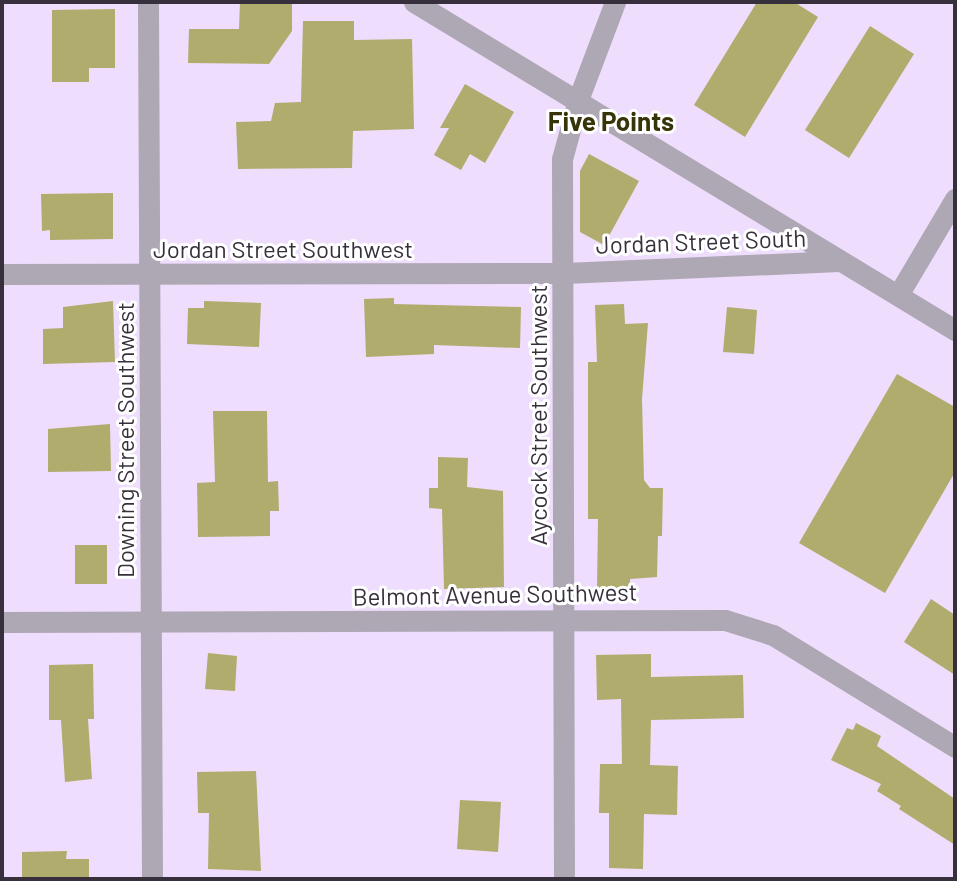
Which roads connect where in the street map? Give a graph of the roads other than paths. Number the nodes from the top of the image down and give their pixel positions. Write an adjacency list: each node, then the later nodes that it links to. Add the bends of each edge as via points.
1 (148, 2): 9 (street, Downing Street Southwest)
2 (414, 2): 4 (street)
3 (615, 2): 4 (street, Aycock Street Southwest)
4 (578, 100): 6 (street); 7 (street, Aycock Street Southwest, via 562,159)
5 (955, 199): 10 (street)
6 (839, 261): 7 (street, Jordan Street South); 10 (street)
7 (565, 273): 9 (street, Jordan Street Southwest); 12 (street, Aycock Street Southwest)
8 (2, 274): 9 (street, Jordan Street Southwest)
9 (151, 276): 14 (street, Downing Street Southwest)
10 (898, 295): 11 (street)
11 (955, 330)
12 (564, 620): 14 (street, Belmont Avenue Southwest); 15 (street, Belmont Avenue Southwest, via 708,618 749,625 773,635); 17 (street, Aycock Street Southwest)
13 (2, 622): 14 (street, Belmont Avenue Southwest)
14 (151, 622): 16 (street, Downing Street Southwest)
15 (955, 747)
16 (152, 879)
17 (564, 879)

